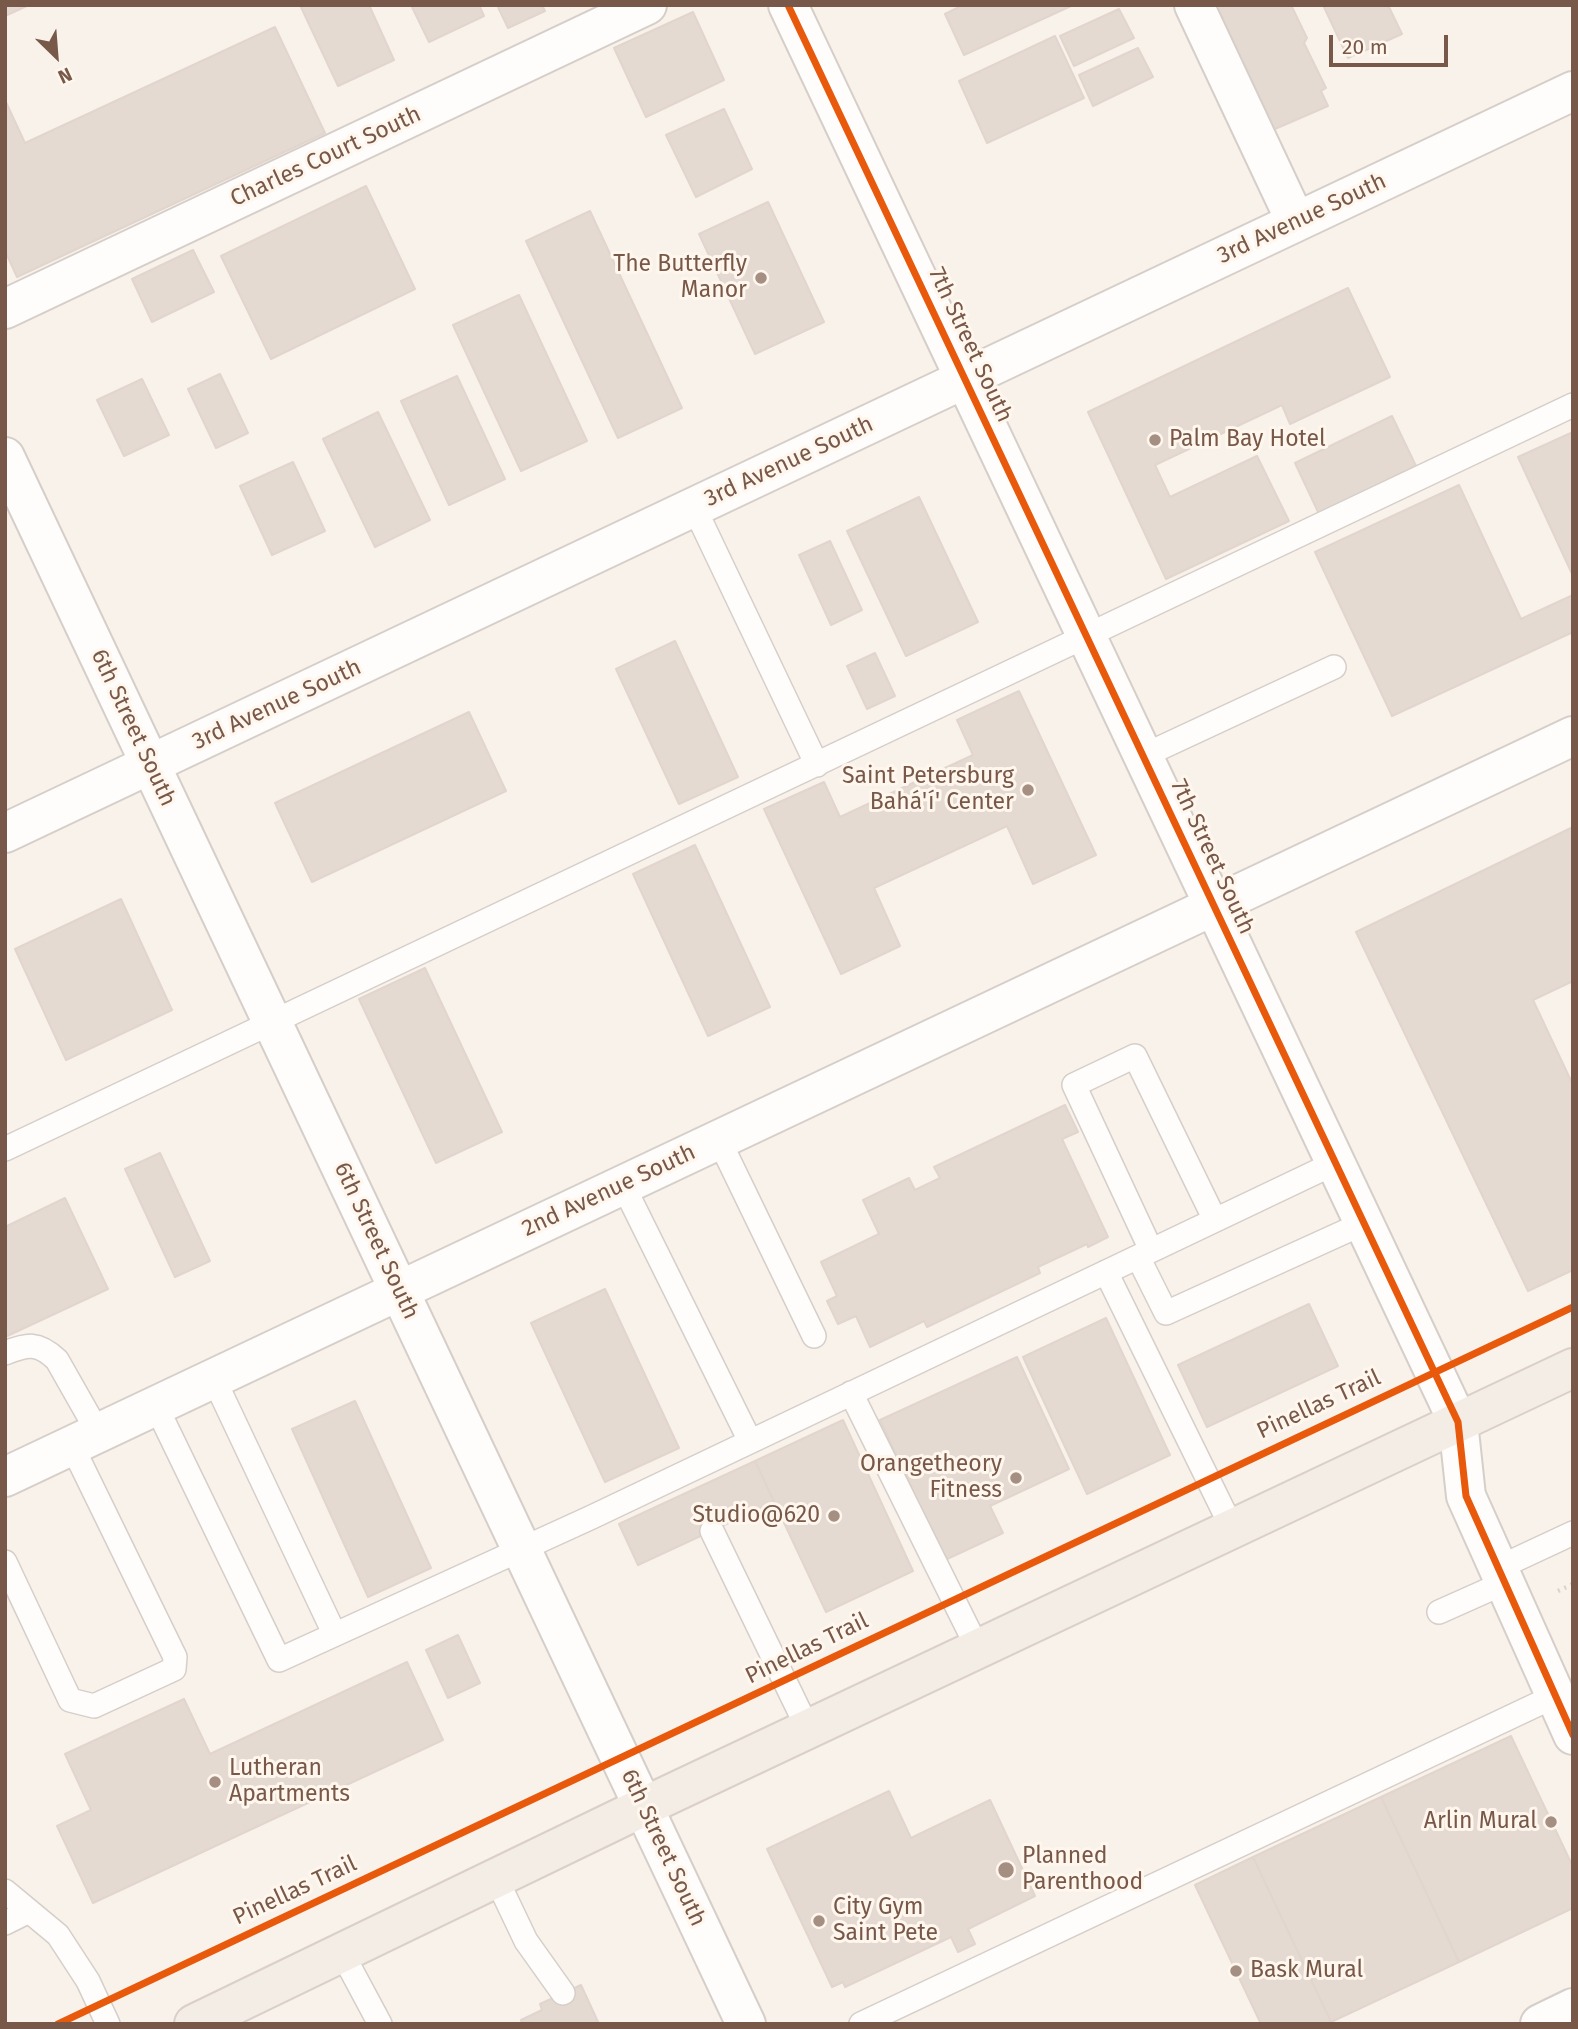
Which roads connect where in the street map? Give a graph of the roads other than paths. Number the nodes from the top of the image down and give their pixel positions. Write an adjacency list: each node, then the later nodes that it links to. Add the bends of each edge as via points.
1 (647, 5): 6 (street, Charles Court South)
2 (788, 5): 7 (street, 7th Street South)
3 (1194, 5): 5 (street)
4 (1573, 91): 5 (street, 3rd Avenue South)
5 (1296, 222): 7 (street, 3rd Avenue South)
6 (5, 309)
7 (964, 379): 10 (street, 3rd Avenue South); 12 (street, 7th Street South)
8 (1573, 405): 12 (lane)
9 (5, 457): 11 (street, 6th Street South)
10 (694, 507): 16 (street, 3rd Avenue South); 17 (lane)
11 (16, 509): 16 (street, 6th Street South)
12 (1087, 637): 15 (street, 7th Street South); 17 (lane)
13 (1334, 667): 15 (lane)
14 (1573, 736): 19 (street, 2nd Avenue South)
15 (1143, 756): 19 (street, 7th Street South)
16 (150, 764): 18 (street, 3rd Avenue South); 20 (street, 6th Street South)
17 (817, 765): 20 (lane)
18 (5, 833)
19 (1214, 905): 21 (street, 2nd Avenue South); 23 (street, 7th Street South)
20 (272, 1022): 22 (lane); 29 (street, 6th Street South)
21 (719, 1140): 24 (street, 2nd Avenue South); 30 (lane)
22 (5, 1149)
23 (1335, 1163): 25 (lane); 26 (street, 7th Street South)
24 (623, 1185): 29 (street, 2nd Avenue South); 38 (lane)
25 (1215, 1220): 27 (lane); 27 (lane, via 1135,1056 1074,1085)
26 (1364, 1223): 27 (lane, via 1166,1313); 36 (street, 7th Street South)
27 (1145, 1253): 28 (lane)
28 (1106, 1272): 34 (lane); 40 (lane)
29 (399, 1291): 33 (street, 2nd Avenue South); 43 (street, 6th Street South)
30 (814, 1336)
31 (5, 1353): 37 (lane, via 37,1346 57,1360)
32 (1573, 1368): 36 (main road)
33 (214, 1379): 35 (street, 2nd Avenue South); 47 (lane)
34 (851, 1393): 38 (lane); 48 (lane)
35 (156, 1406): 37 (street, 2nd Avenue South); 47 (lane, via 278,1660)
36 (1458, 1422): 40 (main road); 45 (street, 7th Street South, via 1466,1496)
37 (86, 1440): 39 (street, 2nd Avenue South); 44 (lane, via 175,1657 174,1669 94,1706 70,1700)
38 (750, 1441): 43 (lane, via 688,1481)
39 (5, 1478)
40 (1232, 1528): 48 (main road)
41 (712, 1531): 50 (lane)
42 (1573, 1533): 45 (lane)
43 (522, 1549): 47 (lane); 52 (street, 6th Street South)
44 (5, 1562)
45 (1501, 1576): 46 (lane); 49 (street, 7th Street South)
46 (1439, 1612)
47 (334, 1633)
48 (978, 1649): 50 (main road)
49 (1555, 1696): 51 (street, 7th Street South); 64 (lane)
50 (808, 1729): 52 (main road)
51 (1573, 1735)
52 (643, 1807): 53 (main road); 63 (street, 6th Street South)
53 (496, 1878): 57 (main road); 58 (lane, via 526,1941)
54 (5, 1891): 55 (lane)
55 (29, 1911): 56 (lane); 60 (lane, via 58,1935 88,1981)
56 (5, 1923)
57 (342, 1953): 61 (main road); 62 (lane)
58 (563, 1993)
59 (1573, 2008): 65 (street)
60 (108, 2024)
61 (194, 2024)
62 (380, 2024)
63 (746, 2024)
64 (861, 2024)
65 (1540, 2024)

